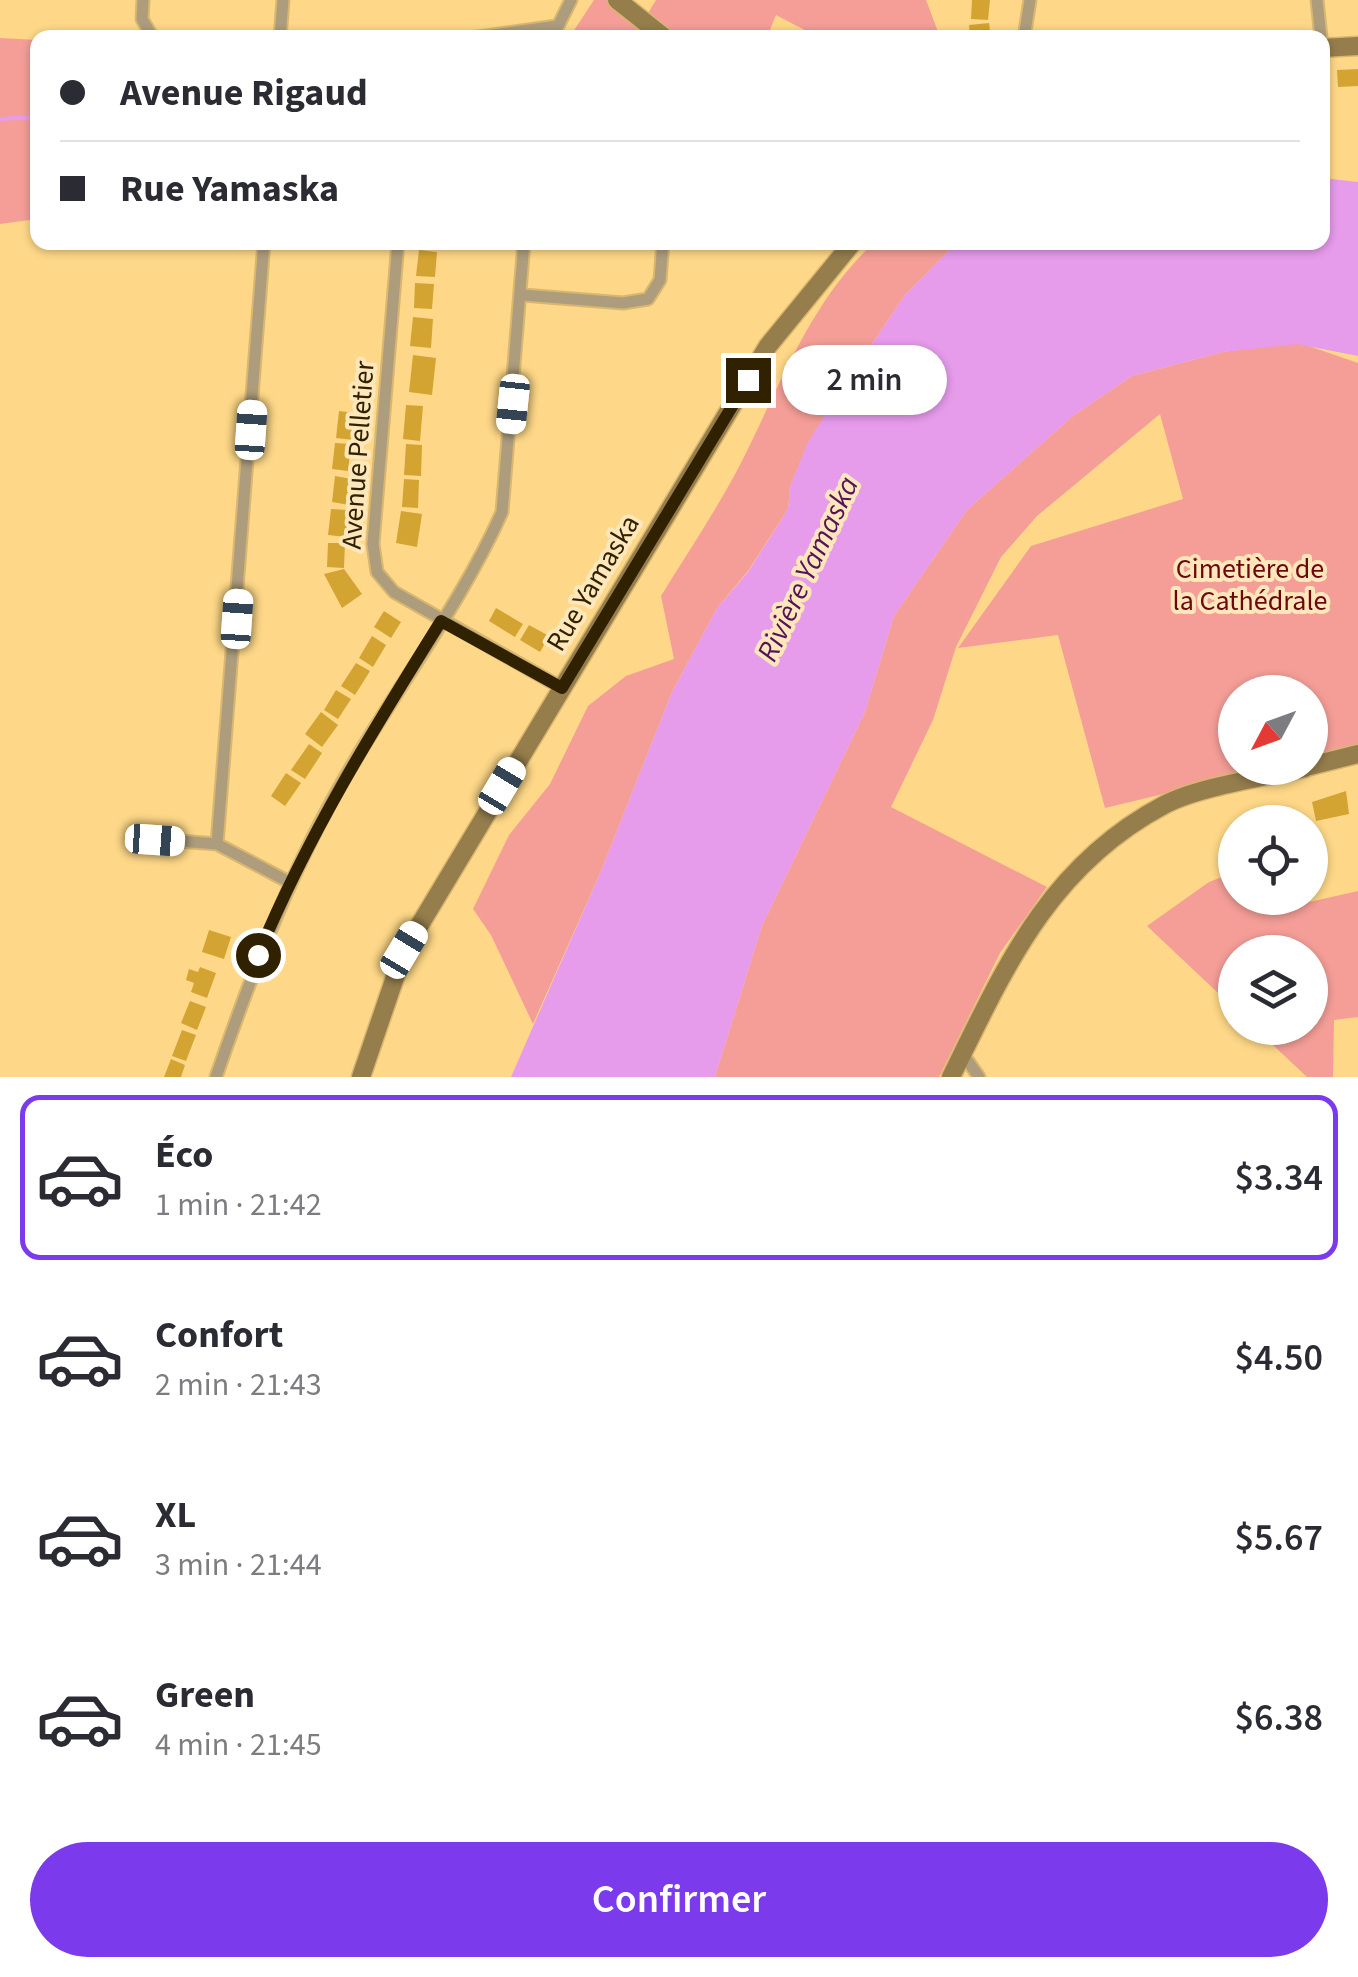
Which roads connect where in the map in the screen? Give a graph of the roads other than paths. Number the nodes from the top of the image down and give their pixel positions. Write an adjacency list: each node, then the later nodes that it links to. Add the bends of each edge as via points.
1 (143, 0): 7 (street)
2 (284, 0): 8 (street)
3 (571, 0): 9 (street)
4 (617, 0): 10 (street)
5 (1030, 0): 11 (street)
6 (1317, 0): 12 (street)
7 (148, 30)
8 (281, 30)
9 (555, 30)
10 (654, 30)
11 (1025, 30)
12 (1320, 30)
13 (1358, 46): 14 (street)
14 (1330, 48)
15 (263, 250): 27 (street)
16 (397, 250): 21 (street, Avenue Pelletier, via 373,544 377,572 394,592)
17 (524, 250): 20 (street)
18 (662, 250): 20 (street, via 660,280 648,299)
19 (846, 250): 22 (street, Rue Yamaska, via 768,346)
20 (523, 295): 21 (street, via 502,512)
21 (441, 621): 22 (street, Avenue Pelletier); 28 (street)
22 (562, 688): 31 (street, Rue Yamaska, via 404,950)
23 (1358, 754): 24 (street)
24 (1328, 762)
25 (1237, 785): 29 (street, via 1167,803 1124,830 1036,916)
26 (155, 840): 27 (street)
27 (217, 844): 28 (street)
28 (288, 882): 30 (street)
29 (962, 1054): 32 (street); 33 (street)
30 (216, 1077)
31 (361, 1077)
32 (951, 1077)
33 (979, 1077)

